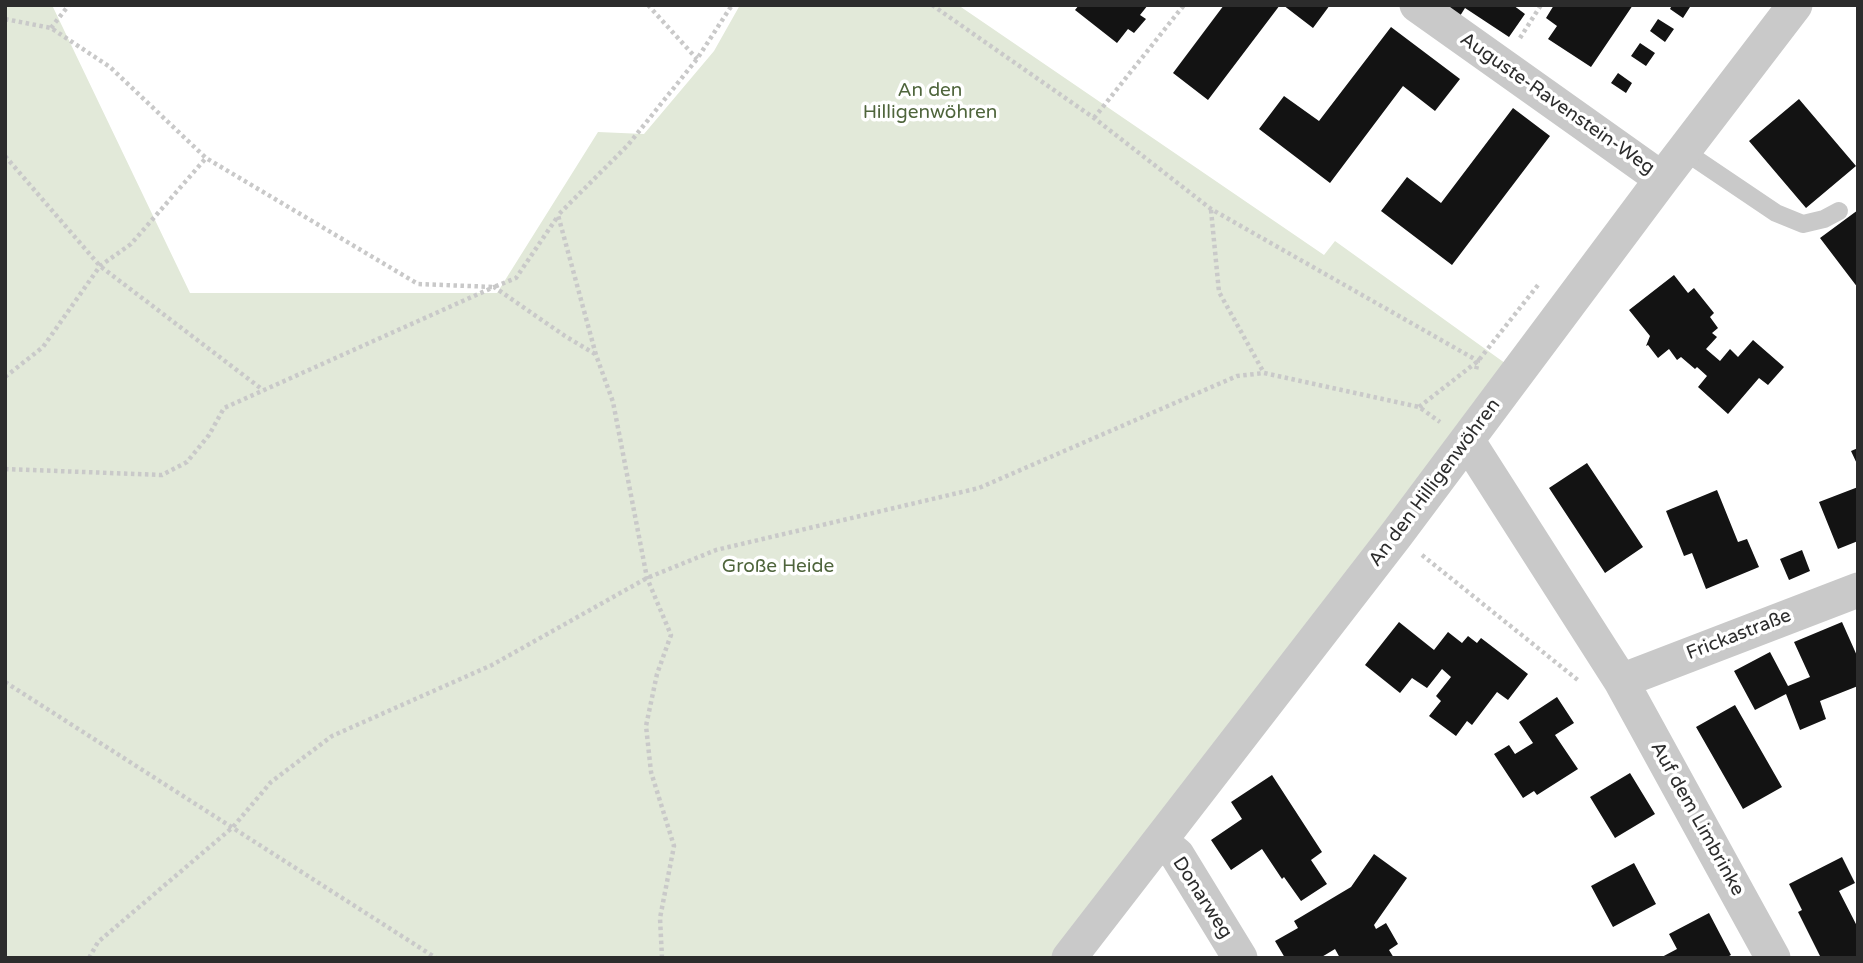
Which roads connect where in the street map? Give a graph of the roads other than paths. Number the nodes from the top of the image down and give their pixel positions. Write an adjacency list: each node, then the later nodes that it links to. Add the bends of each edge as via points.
1 (1417, 5): 4 (street, Auguste-Ravenstein-Weg)
2 (1795, 5): 3 (street, An den Hilligenwöhren)
3 (1684, 151): 4 (street, An den Hilligenwöhren); 5 (lane, via 1776,213 1803,224)
4 (1662, 179): 6 (street, An den Hilligenwöhren)
5 (1839, 212)
6 (1467, 440): 8 (street, Auf dem Limbrinke); 9 (street, An den Hilligenwöhren)
7 (1858, 590): 8 (street, Frickastraße)
8 (1621, 681): 12 (street, Auf dem Limbrinke)
9 (1160, 841): 10 (street, An den Hilligenwöhren); 11 (street, Donarweg, via 1177,855)
10 (1069, 958)
11 (1240, 958)
12 (1773, 958)

